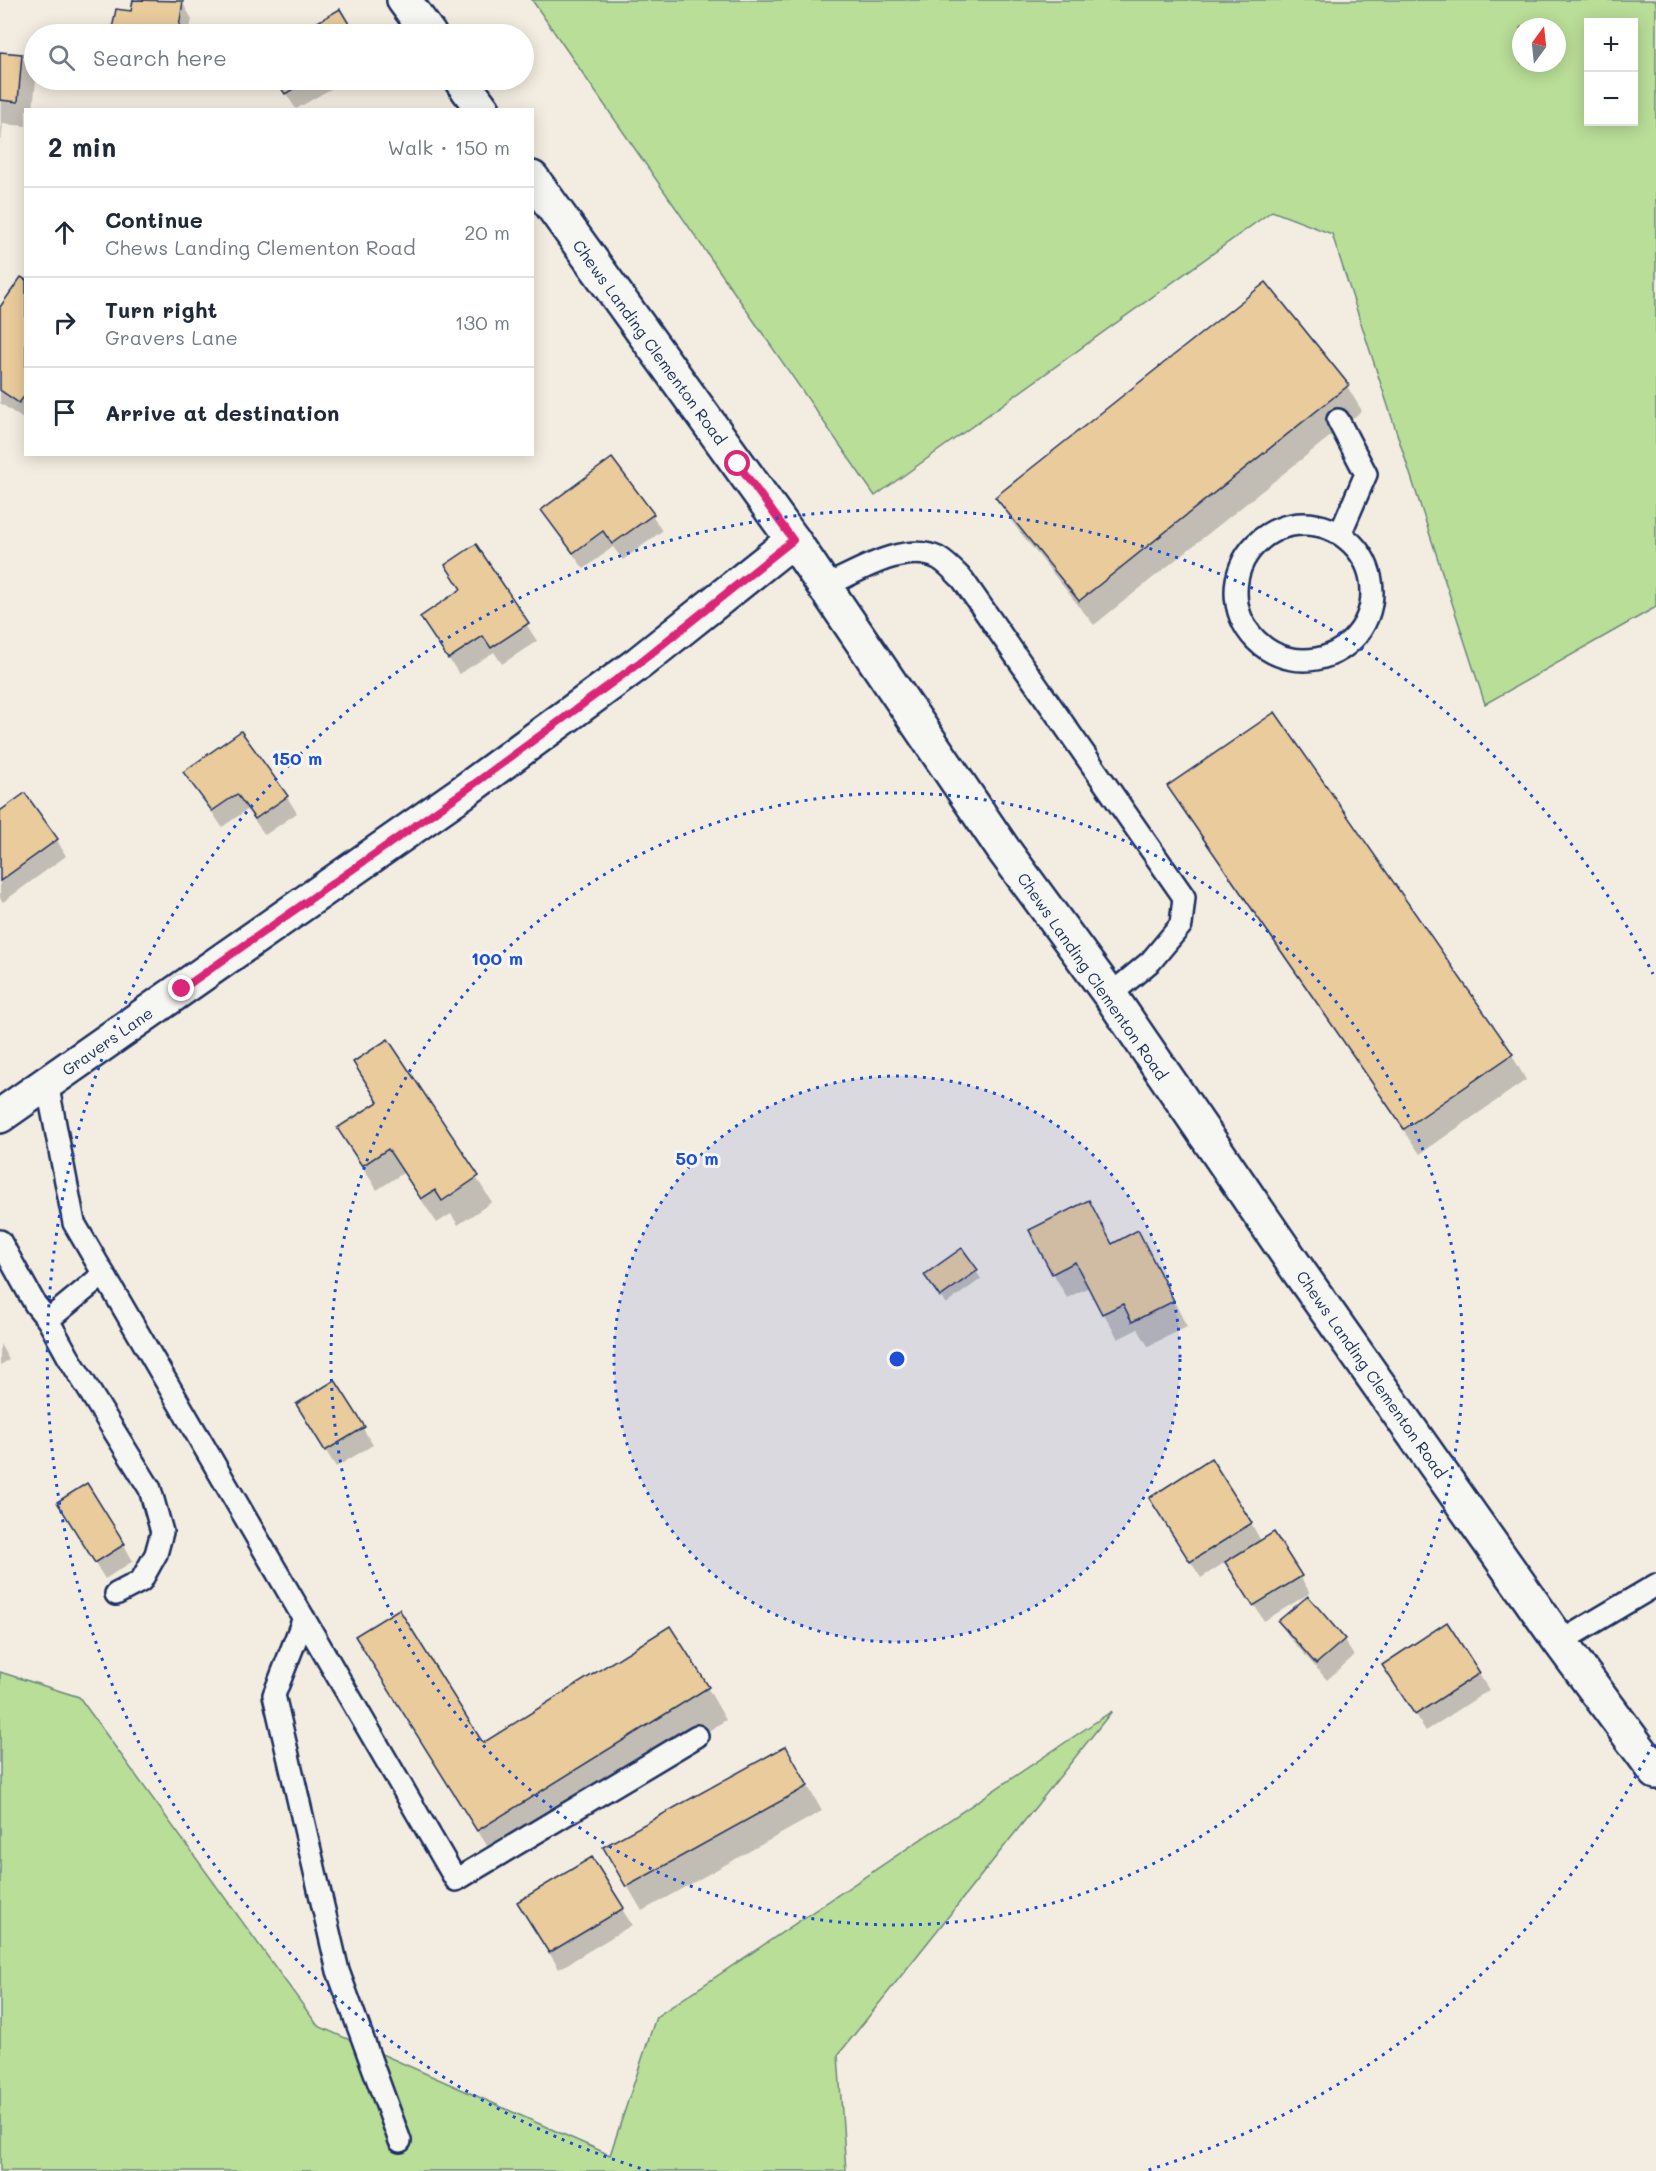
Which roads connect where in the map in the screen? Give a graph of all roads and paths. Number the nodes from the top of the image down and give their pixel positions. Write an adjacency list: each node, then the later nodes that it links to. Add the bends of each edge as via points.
1 (404, 0): 2 (main road)
2 (422, 24)
3 (468, 90): 4 (main road)
4 (482, 108)
5 (534, 181): 8 (main road, Chews Landing Clementon Road)
6 (1338, 420): 7 (lane, via 1366,474)
7 (1341, 534): 7 (lane, via 1319,525 1296,523 1274,530 1255,543 1242,562 1235,585 1236,608 1245,628 1260,645 1279,656 1301,661 1323,658 1343,648 1359,633 1369,614 1373,591 1369,570 1358,550)
8 (793, 540): 9 (main road, Chews Landing Clementon Road); 11 (main road, Gravers Lane, via 639,663 463,792)
9 (824, 587): 10 (main road, Chews Landing Clementon Road, via 1003,849); 10 (lane, via 890,557 912,552 938,558 963,580 1184,897 1181,925 1151,962)
10 (1110, 995): 19 (main road, Chews Landing Clementon Road)
11 (47, 1083): 12 (main road, Gravers Lane); 14 (lane, via 74,1222)
12 (0, 1116)
13 (0, 1241): 15 (lane)
14 (104, 1274): 15 (lane); 18 (lane)
15 (48, 1320): 17 (lane, via 150,1489 162,1532 156,1554 141,1581)
16 (1656, 1585): 19 (lane)
17 (116, 1594)
18 (304, 1618): 20 (lane, via 456,1880); 22 (lane, via 273,1695 338,1971)
19 (1560, 1642): 21 (main road, Chews Landing Clementon Road)
20 (698, 1736)
21 (1656, 1772)
22 (400, 2141)

